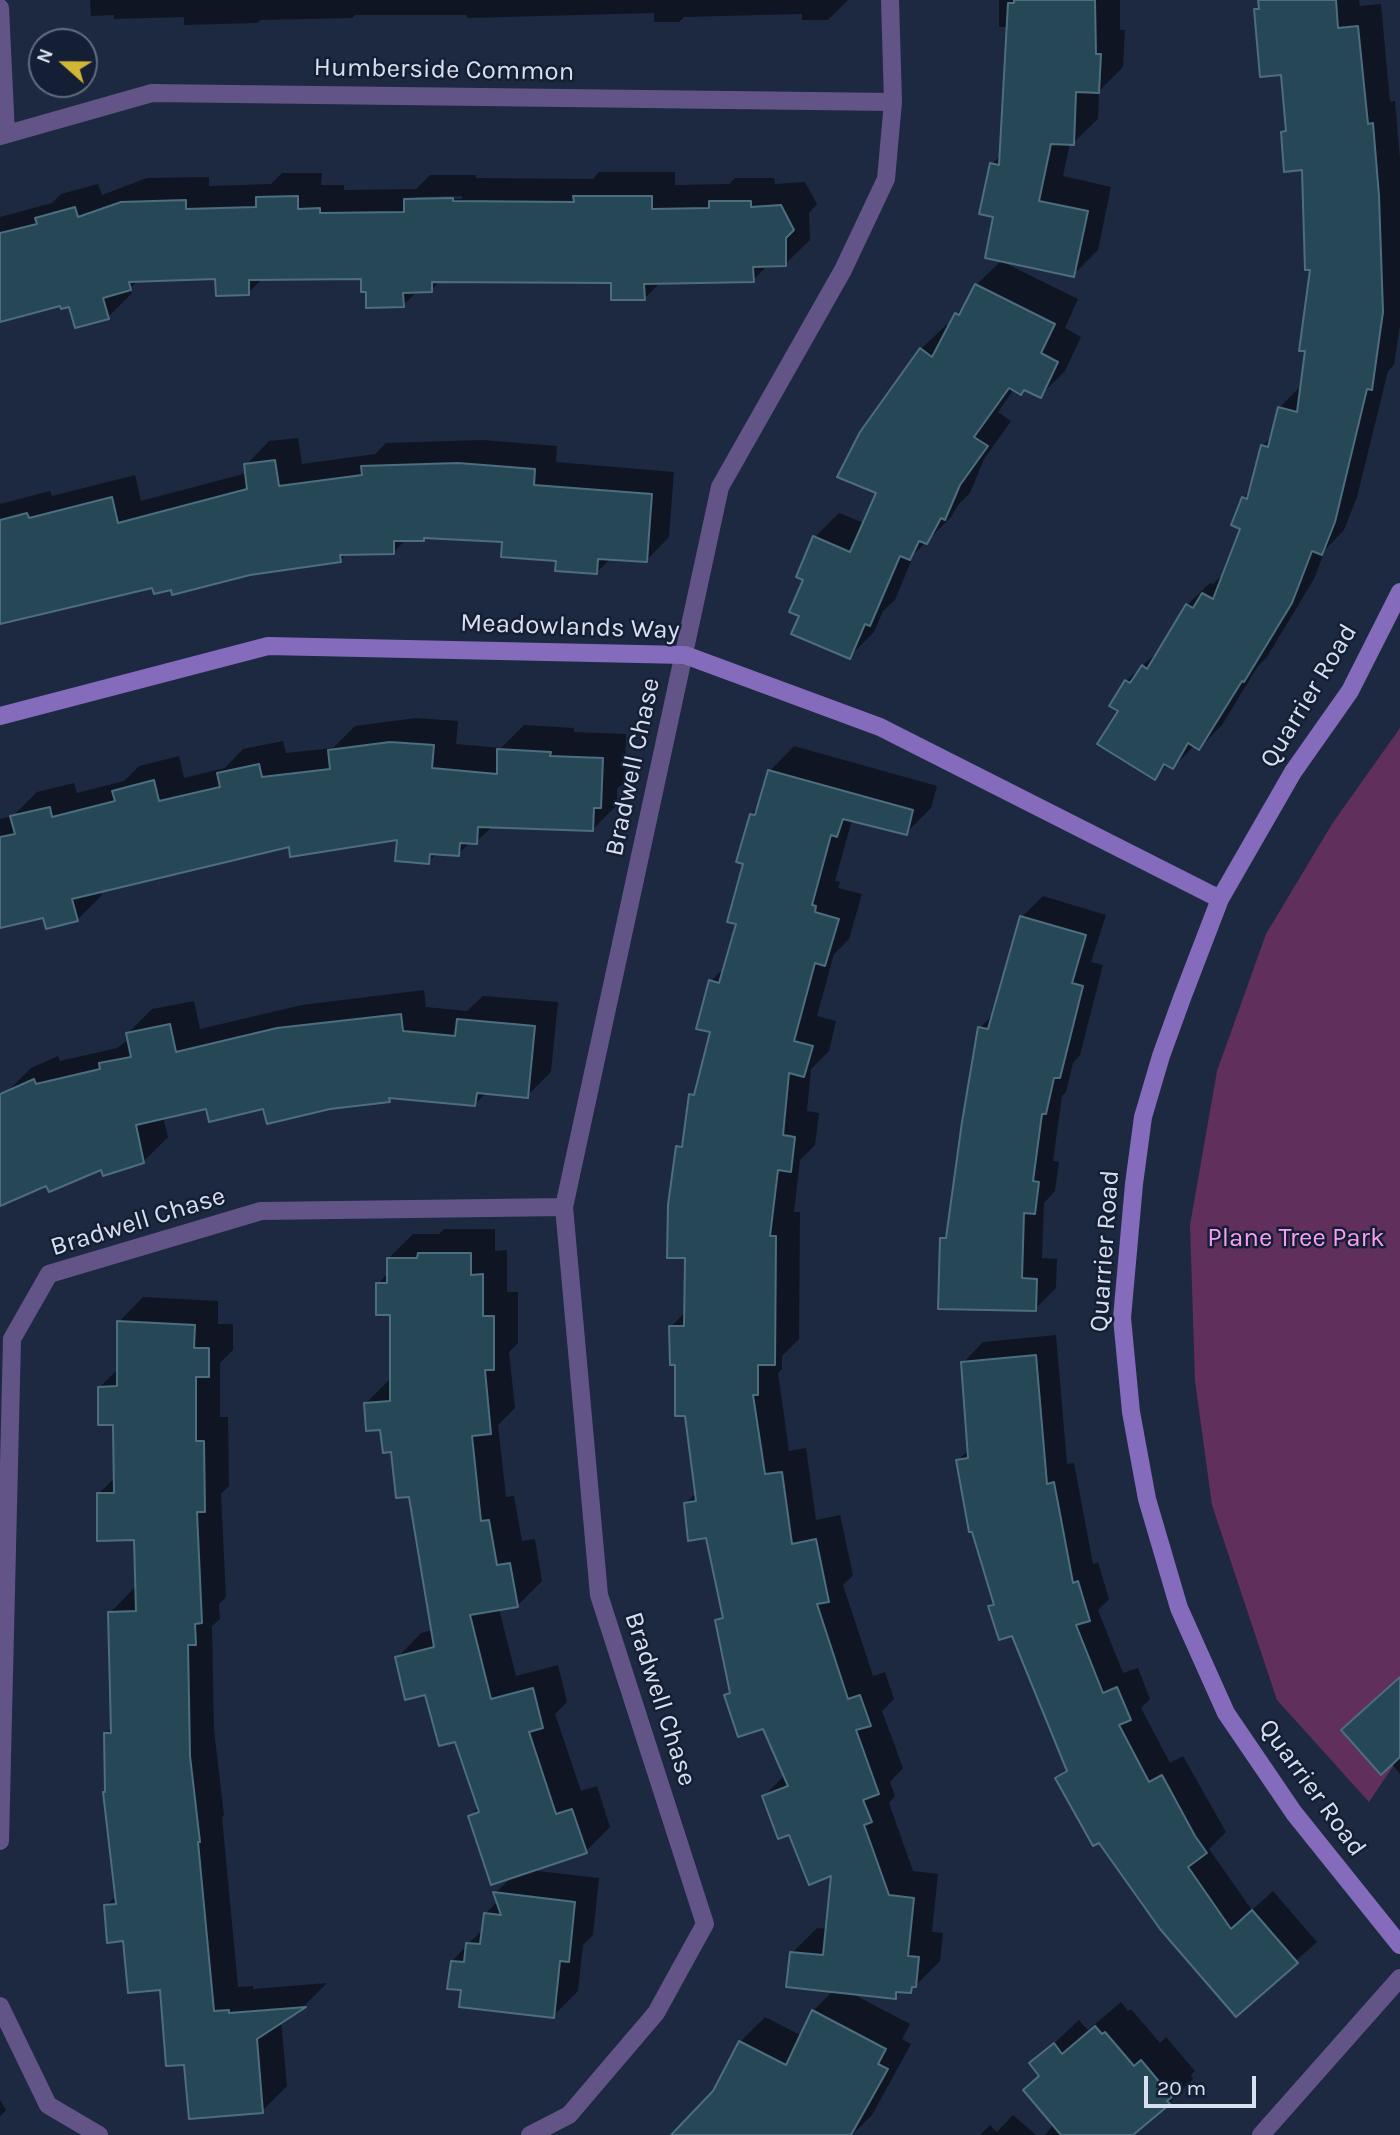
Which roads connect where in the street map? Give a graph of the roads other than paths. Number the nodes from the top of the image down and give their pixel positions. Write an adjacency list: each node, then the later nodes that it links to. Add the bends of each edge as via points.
1 (890, 0): 3 (street, Bradwell Chase)
2 (0, 8): 4 (street)
3 (893, 102): 4 (street, Humberside Common, via 152,93); 6 (street, Bradwell Chase, via 886,180 843,271 720,487)
4 (3, 135)
5 (1400, 592): 8 (street, Quarrier Road, via 1350,691 1293,772)
6 (685, 655): 7 (street, Meadowlands Way, via 268,646); 8 (street, Meadowlands Way, via 880,727); 9 (street, Bradwell Chase)
7 (0, 716)
8 (1220, 899): 11 (street, Quarrier Road, via 1143,1117 1122,1318 1131,1412 1147,1499 1179,1608 1226,1713 1294,1814)
9 (564, 1207): 10 (street, Bradwell Chase, via 261,1211 49,1274 12,1339); 15 (street, Bradwell Chase, via 598,1595 705,1924 656,2013 569,2115)
10 (0, 1841)
11 (1400, 1945)
12 (1400, 1978): 16 (street)
13 (0, 2006): 14 (street, via 48,2105)
14 (99, 2135)
15 (530, 2135)
16 (1261, 2135)

